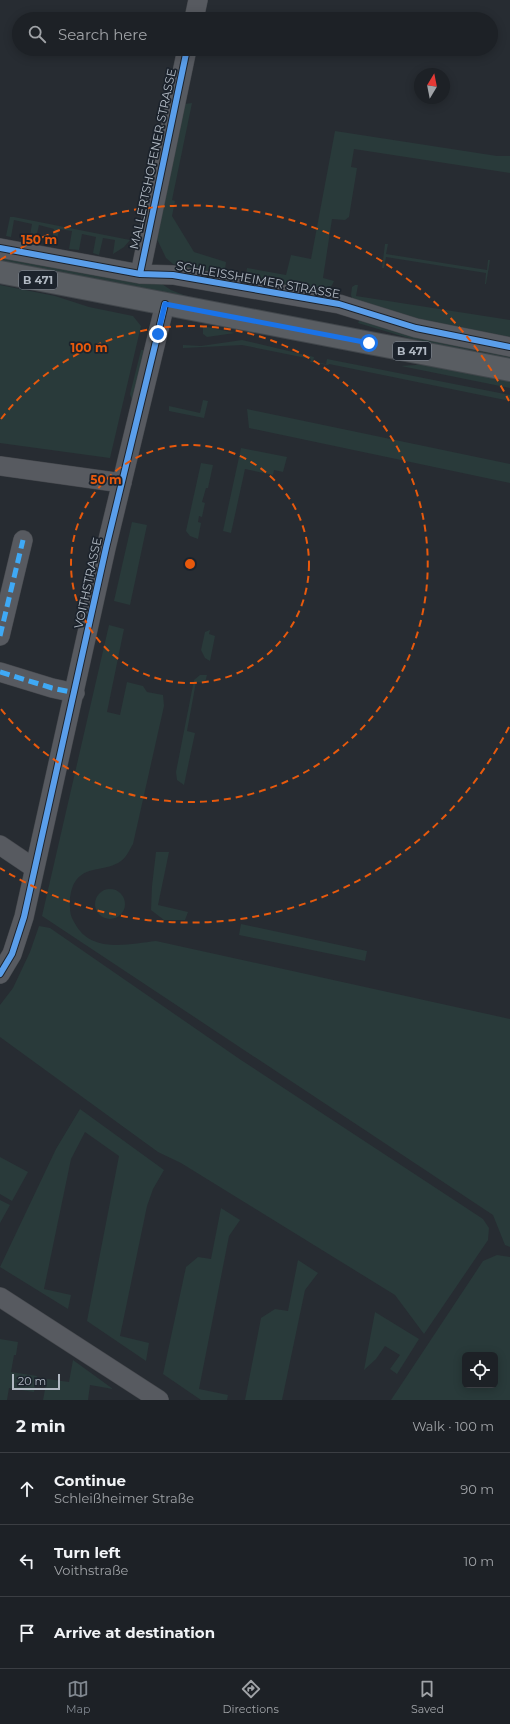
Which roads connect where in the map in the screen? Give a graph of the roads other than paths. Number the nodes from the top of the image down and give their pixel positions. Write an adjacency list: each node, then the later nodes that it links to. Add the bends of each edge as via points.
1 (198, 0): 2 (street)
2 (195, 12)
3 (187, 56): 6 (street, MALLERTSHOFENER STRASSE)
4 (0, 248): 6 (street, SCHLEISSHEIMER STRASSE)
5 (0, 272): 7 (main road, B 471)
6 (140, 274): 8 (street, SCHLEISSHEIMER STRASSE, via 172,275 339,304 416,328)
7 (165, 304): 9 (main road, B 471); 11 (street, VOITHSTRASSE)
8 (510, 347)
9 (510, 370)
10 (0, 466): 11 (street)
11 (122, 483): 15 (street, VOITHSTRASSE)
12 (23, 540): 13 (street)
13 (0, 636)
14 (0, 672): 15 (street)
15 (75, 693): 17 (street, VOITHSTRASSE)
16 (0, 845): 17 (street)
17 (34, 868): 18 (street, VOITHSTRASSE, via 19,938)
18 (0, 974)
19 (0, 1297): 20 (street)
20 (159, 1400)

